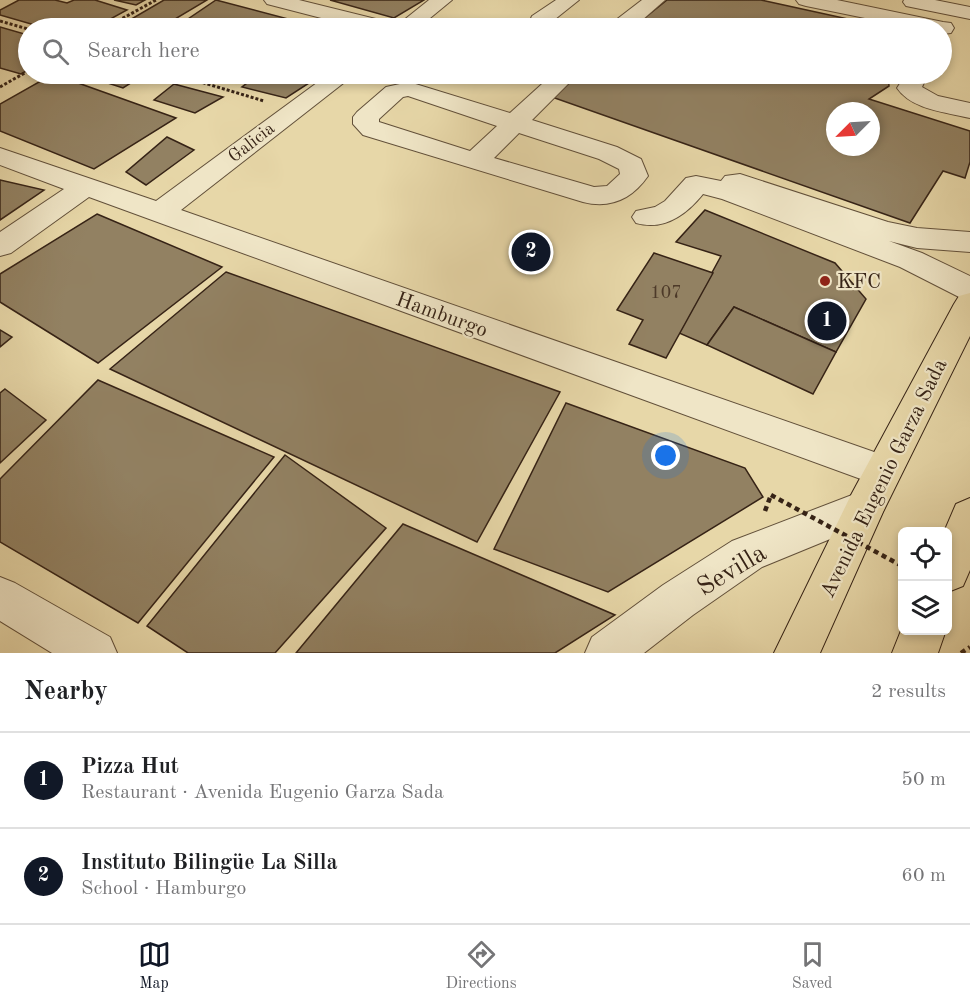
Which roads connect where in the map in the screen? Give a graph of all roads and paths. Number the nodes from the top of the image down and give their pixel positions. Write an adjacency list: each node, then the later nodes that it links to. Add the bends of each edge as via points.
1 (156, 0): 9 (path)
2 (274, 0): 10 (street)
3 (442, 0): 11 (street)
4 (568, 0): 12 (street)
5 (655, 0): 13 (street)
6 (806, 0): 14 (street)
7 (902, 0): 8 (street)
8 (963, 11)
9 (123, 18)
10 (345, 18)
11 (418, 18)
12 (544, 18)
13 (632, 18)
14 (890, 18)
15 (0, 21): 16 (path)
16 (18, 26)
17 (18, 77): 22 (path)
18 (207, 84): 24 (path)
19 (329, 84): 24 (street, Galicia)
20 (556, 84): 25 (street)
21 (911, 84): 23 (street, via 912,92 928,99)
22 (0, 87)
23 (969, 107)
24 (293, 110): 30 (street, Galicia)
25 (513, 122): 27 (street); 27 (street, via 409,89 395,92 366,117 372,130); 27 (street, via 608,153 632,165 634,176 615,194 593,196)
26 (0, 156): 28 (street, Hamburgo)
27 (475, 161)
28 (85, 187): 30 (street, Hamburgo); 33 (street)
29 (729, 192): 31 (street, via 696,184 675,210 664,216); 32 (street, via 733,183 740,182 882,230 918,238); 34 (street, via 910,260)
30 (159, 213): 36 (street, Hamburgo)
31 (646, 217)
32 (970, 242)
33 (0, 246)
34 (970, 289)
35 (970, 304): 36 (highway, Avenida Eugenio Garza Sada)
36 (874, 489): 45 (street, Sevilla, via 747,554); 46 (highway, Avenida Eugenio Garza Sada)
37 (771, 495): 40 (path, bridge)
38 (970, 516): 39 (highway)
39 (952, 562)
40 (898, 563)
41 (0, 597): 44 (street)
42 (922, 635): 47 (highway)
43 (970, 647): 48 (path)
44 (94, 653)
45 (609, 653)
46 (797, 653)
47 (915, 653)
48 (961, 653)

